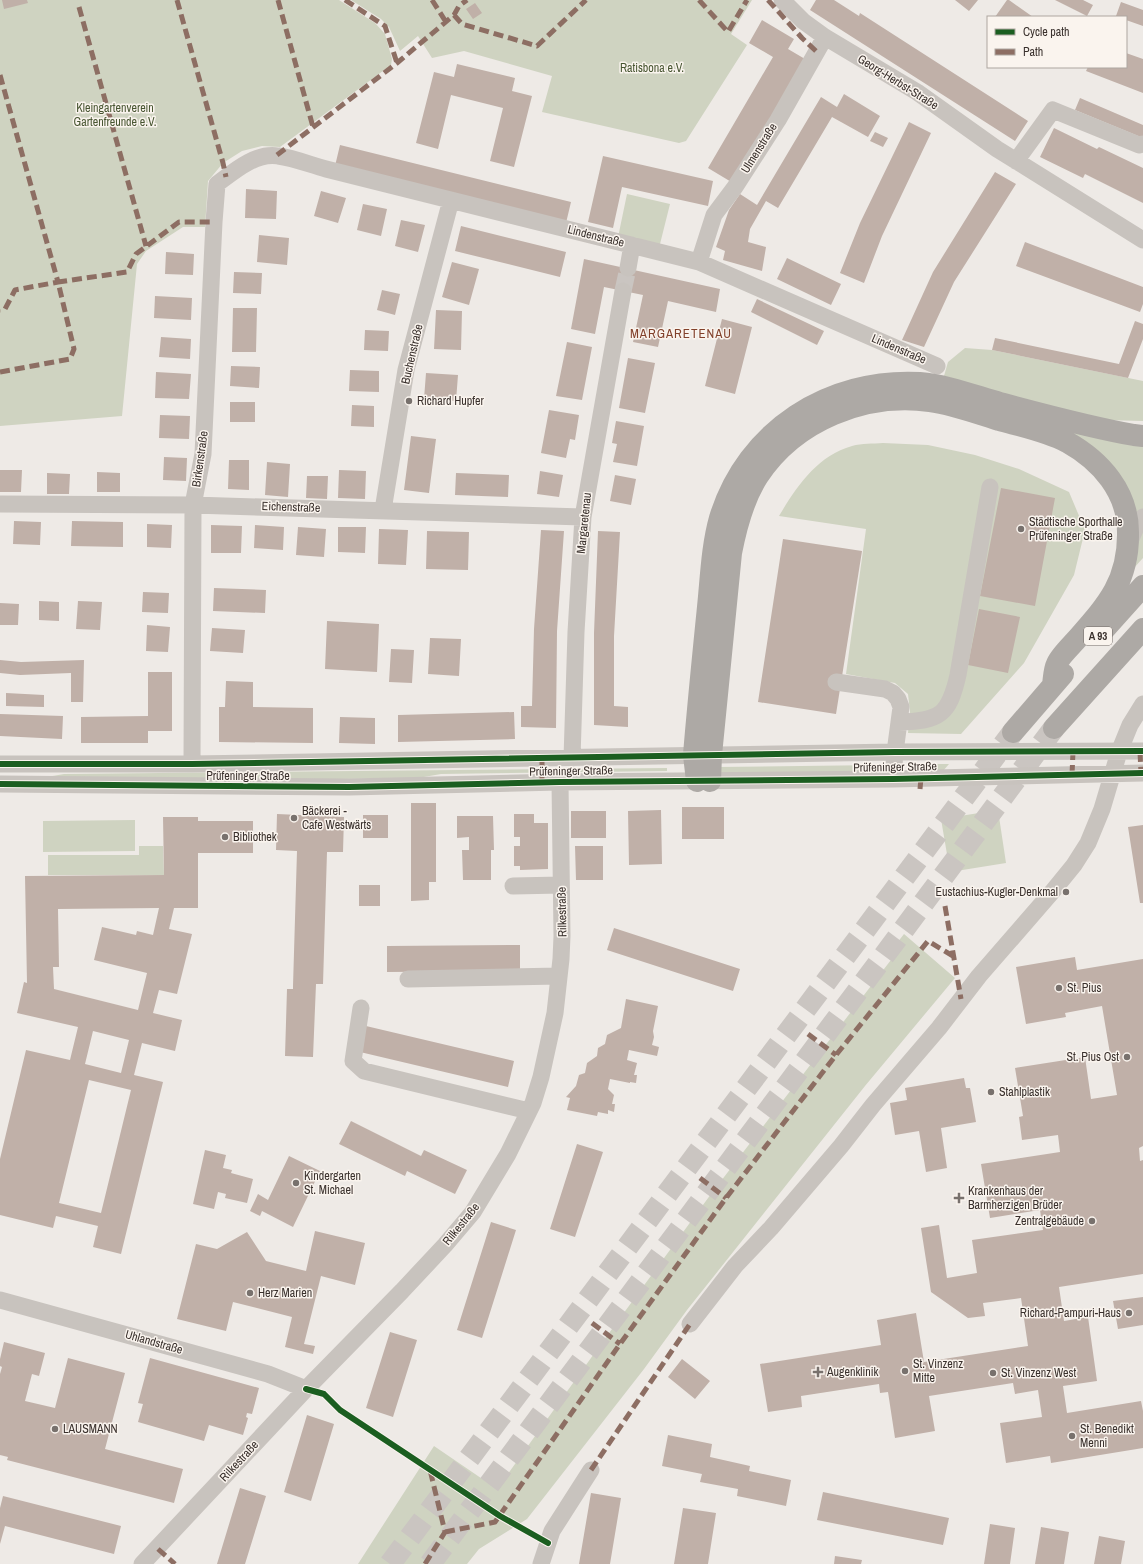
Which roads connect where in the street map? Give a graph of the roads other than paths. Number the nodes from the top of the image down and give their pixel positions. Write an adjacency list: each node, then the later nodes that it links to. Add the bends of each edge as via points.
1 (782, 0): 2 (street, Georg-Herbst-Straße, via 803,21)
2 (825, 36): 4 (street, Georg-Herbst-Straße, via 917,92); 9 (street, Ulmenstraße, via 778,120 714,215)
3 (1143, 144): 4 (street, via 1139,145 1053,110)
4 (1016, 161): 7 (street, Georg-Herbst-Straße)
5 (242, 166): 6 (street, Lindenstraße, via 262,156 277,155); 16 (street, Birkenstraße, via 218,184 203,454)
6 (451, 200): 8 (street, Lindenstraße); 17 (street, Buchenstraße, via 406,370)
7 (1143, 240)
8 (632, 245): 9 (street, Lindenstraße); 10 (street)
9 (699, 262): 12 (street, Lindenstraße)
10 (628, 268)
11 (623, 291): 18 (street, Margaretenau)
12 (938, 366)
13 (1143, 436): 32 (highway, via 1075,423 921,383 883,384 853,389 823,400 794,416 770,436 749,460 731,490 720,519 714,553)
14 (990, 487): 26 (street, via 958,675 950,702 937,717 915,722)
15 (0, 504): 16 (street, Eichenstraße)
16 (193, 505): 17 (street, Eichenstraße); 35 (street, Birkenstraße)
17 (383, 510): 18 (street, Eichenstraße)
18 (583, 517): 33 (street, Margaretenau)
19 (1143, 518): 20 (street)
20 (1127, 547): 24 (highway, via 1116,591 1057,663); 32 (highway, via 1125,510 1118,488 1107,473 1088,456 1066,442 1040,432 931,401 902,399 870,402 843,410 814,424 772,458 758,476 736,528)
21 (1143, 586): 24 (highway, A 93)
22 (1143, 629): 27 (highway, A 93)
23 (836, 682): 26 (street, via 885,689 893,693 901,707)
24 (1053, 685): 28 (highway, A 93)
25 (1143, 704): 31 (street, via 1130,725)
26 (899, 722): 30 (street)
27 (1054, 728)
28 (1013, 732)
29 (1143, 751): 31 (street, Prüfeninger Straße)
30 (895, 752): 31 (street, Prüfeninger Straße); 32 (street, Prüfeninger Straße); 38 (street)
31 (1119, 752): 37 (street)
32 (702, 755): 33 (street, Prüfeninger Straße); 39 (highway)
33 (572, 758): 35 (street, Prüfeninger Straße)
34 (0, 764): 35 (street, Prüfeninger Straße)
35 (192, 764)
36 (1143, 773): 37 (street, Prüfeninger Straße)
37 (1112, 775): 38 (street, Prüfeninger Straße); 49 (street, via 1088,843 1074,865 771,1228 735,1266)
38 (893, 779): 39 (street, Prüfeninger Straße)
39 (704, 780): 40 (street, Prüfeninger Straße)
40 (560, 782): 41 (street, Prüfeninger Straße, via 349,787); 42 (street, Rilkestraße)
41 (0, 784)
42 (561, 885): 43 (street); 44 (street, Rilkestraße, via 562,936)
43 (513, 886)
44 (559, 976): 45 (street); 47 (street, Rilkestraße, via 550,1041)
45 (408, 979)
46 (361, 1008): 47 (street, via 353,1061 364,1071)
47 (529, 1111): 50 (street, Rilkestraße, via 508,1154 473,1212 402,1291)
48 (0, 1300): 50 (street, Uhlandstraße, via 268,1374)
49 (690, 1324)
50 (306, 1389): 52 (street, Rilkestraße)
51 (591, 1470): 53 (street, via 552,1531)
52 (142, 1564)
53 (541, 1564)

